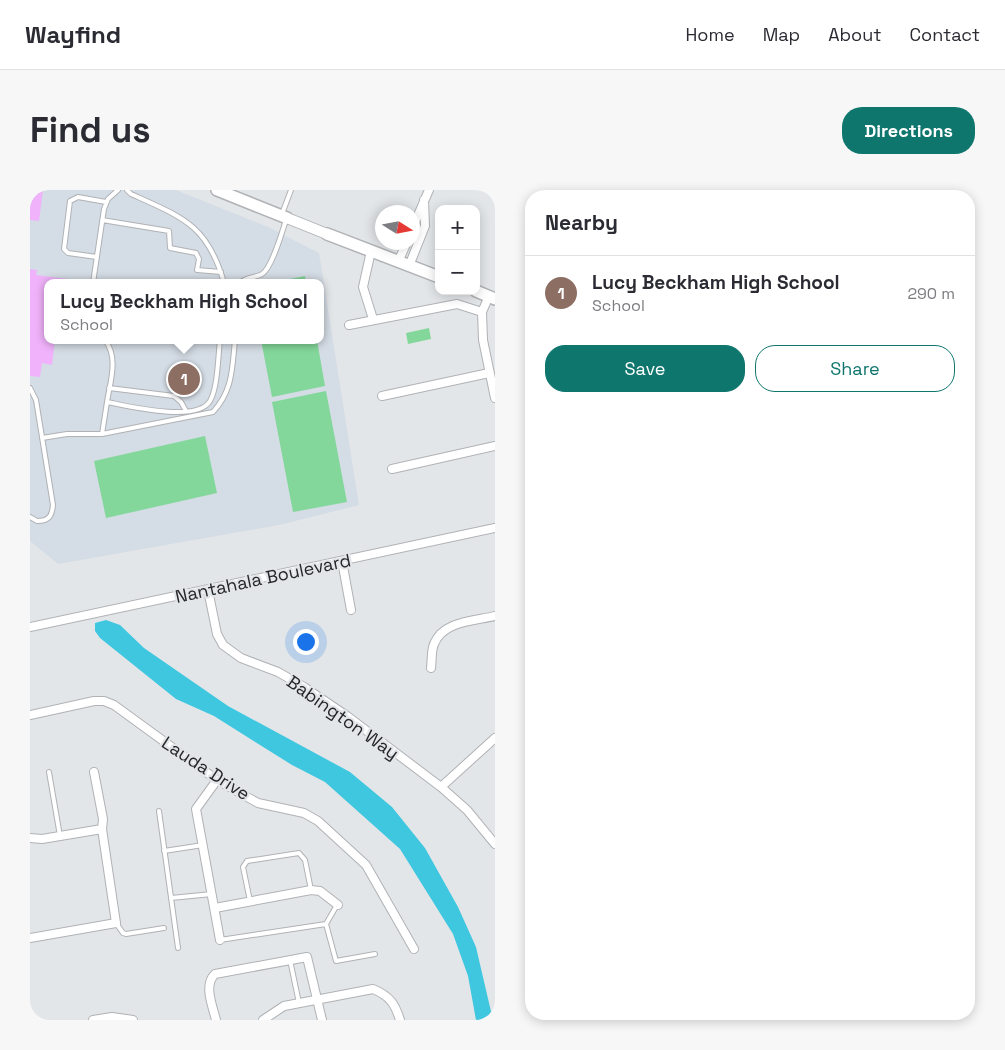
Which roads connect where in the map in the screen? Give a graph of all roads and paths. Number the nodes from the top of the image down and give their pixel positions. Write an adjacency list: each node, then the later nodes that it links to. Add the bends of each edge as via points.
1 (118, 190): 7 (lane)
2 (127, 190): 16 (lane, via 177,215 198,230 212,250)
3 (216, 190): 9 (main road)
4 (291, 190): 9 (lane)
5 (429, 190): 6 (street)
6 (424, 200): 8 (street); 15 (street, via 425,226)
7 (106, 202): 10 (lane); 14 (lane, via 78,197 70,200 64,249 68,253)
8 (420, 210)
9 (284, 217): 11 (street); 20 (lane, via 269,266 263,274)
10 (102, 220): 14 (lane); 16 (lane, via 169,231 170,248 196,253 199,258 197,270)
11 (327, 234): 13 (main road)
12 (406, 250): 15 (street)
13 (371, 251): 15 (main road); 24 (street, via 364,287)
14 (97, 257): 18 (lane)
15 (404, 264): 17 (main road)
16 (221, 272): 19 (lane)
17 (435, 276)
18 (94, 279)
19 (223, 279)
20 (244, 279)
21 (480, 293): 22 (main road)
22 (492, 298): 23 (street)
23 (482, 312): 24 (street, via 457,304); 29 (street, via 481,328)
24 (372, 319): 25 (street)
25 (349, 325)
26 (108, 344): 31 (lane, via 114,360)
27 (219, 344): 37 (lane, via 211,399 203,408)
28 (235, 344): 38 (lane, via 230,385 225,400 213,412)
29 (489, 373): 32 (street); 34 (street)
30 (30, 388): 33 (lane)
31 (109, 388): 36 (lane); 37 (lane, via 174,396)
32 (382, 396)
33 (35, 398): 35 (lane); 39 (lane)
34 (495, 398)
35 (30, 401)
36 (107, 402): 37 (lane, via 172,413); 38 (lane)
37 (186, 411)
38 (102, 434): 39 (lane)
39 (42, 438): 42 (lane, via 52,514 48,519 37,521)
40 (495, 446): 41 (street)
41 (392, 470)
42 (30, 517)
43 (495, 528): 44 (street, Nantahala Boulevard)
44 (342, 561): 45 (street, Nantahala Boulevard); 46 (street)
45 (208, 590): 48 (street, Nantahala Boulevard); 55 (street, Babington Way, via 217,634 230,651 278,672 319,696)
46 (351, 610)
47 (495, 616): 49 (street, via 453,625 441,634 433,645)
48 (30, 627)
49 (431, 668)
50 (30, 715): 54 (street, Lauda Drive, via 104,701)
51 (495, 738): 55 (street)
52 (49, 772): 58 (lane)
53 (94, 772): 57 (street)
54 (217, 780): 61 (street, via 196,809); 75 (street, Lauda Drive, via 258,802 304,813 339,838 366,865)
55 (441, 787): 60 (street, Babington Way, via 467,810)
56 (159, 811): 62 (lane)
57 (102, 829): 58 (street); 69 (street)
58 (60, 836): 59 (street)
59 (30, 838)
60 (495, 844)
61 (203, 845): 62 (lane); 64 (street)
62 (164, 851): 65 (lane)
63 (311, 890): 66 (street); 66 (lane, via 305,860 299,854 247,861 243,868); 67 (street, via 320,892)
64 (212, 894): 65 (lane); 68 (street)
65 (171, 898): 74 (lane)
66 (250, 901): 68 (street)
67 (338, 905): 70 (lane)
68 (215, 908): 73 (street)
69 (116, 923): 71 (lane, via 126,934); 72 (street)
70 (326, 924): 73 (lane); 76 (lane, via 336,961)
71 (164, 928)
72 (30, 938)
73 (220, 940)
74 (178, 948)
75 (414, 949)
76 (375, 954)
77 (290, 960): 78 (street, via 307,957); 79 (lane); 82 (street, via 215,974 209,986)
78 (317, 1000): 79 (street); 84 (street); 85 (street, via 374,989 393,1001)
79 (299, 1003): 83 (street, via 284,1006)
80 (93, 1020): 81 (street, via 112,1017)
81 (133, 1020)
82 (216, 1020)
83 (263, 1020)
84 (322, 1020)
85 (400, 1020)

